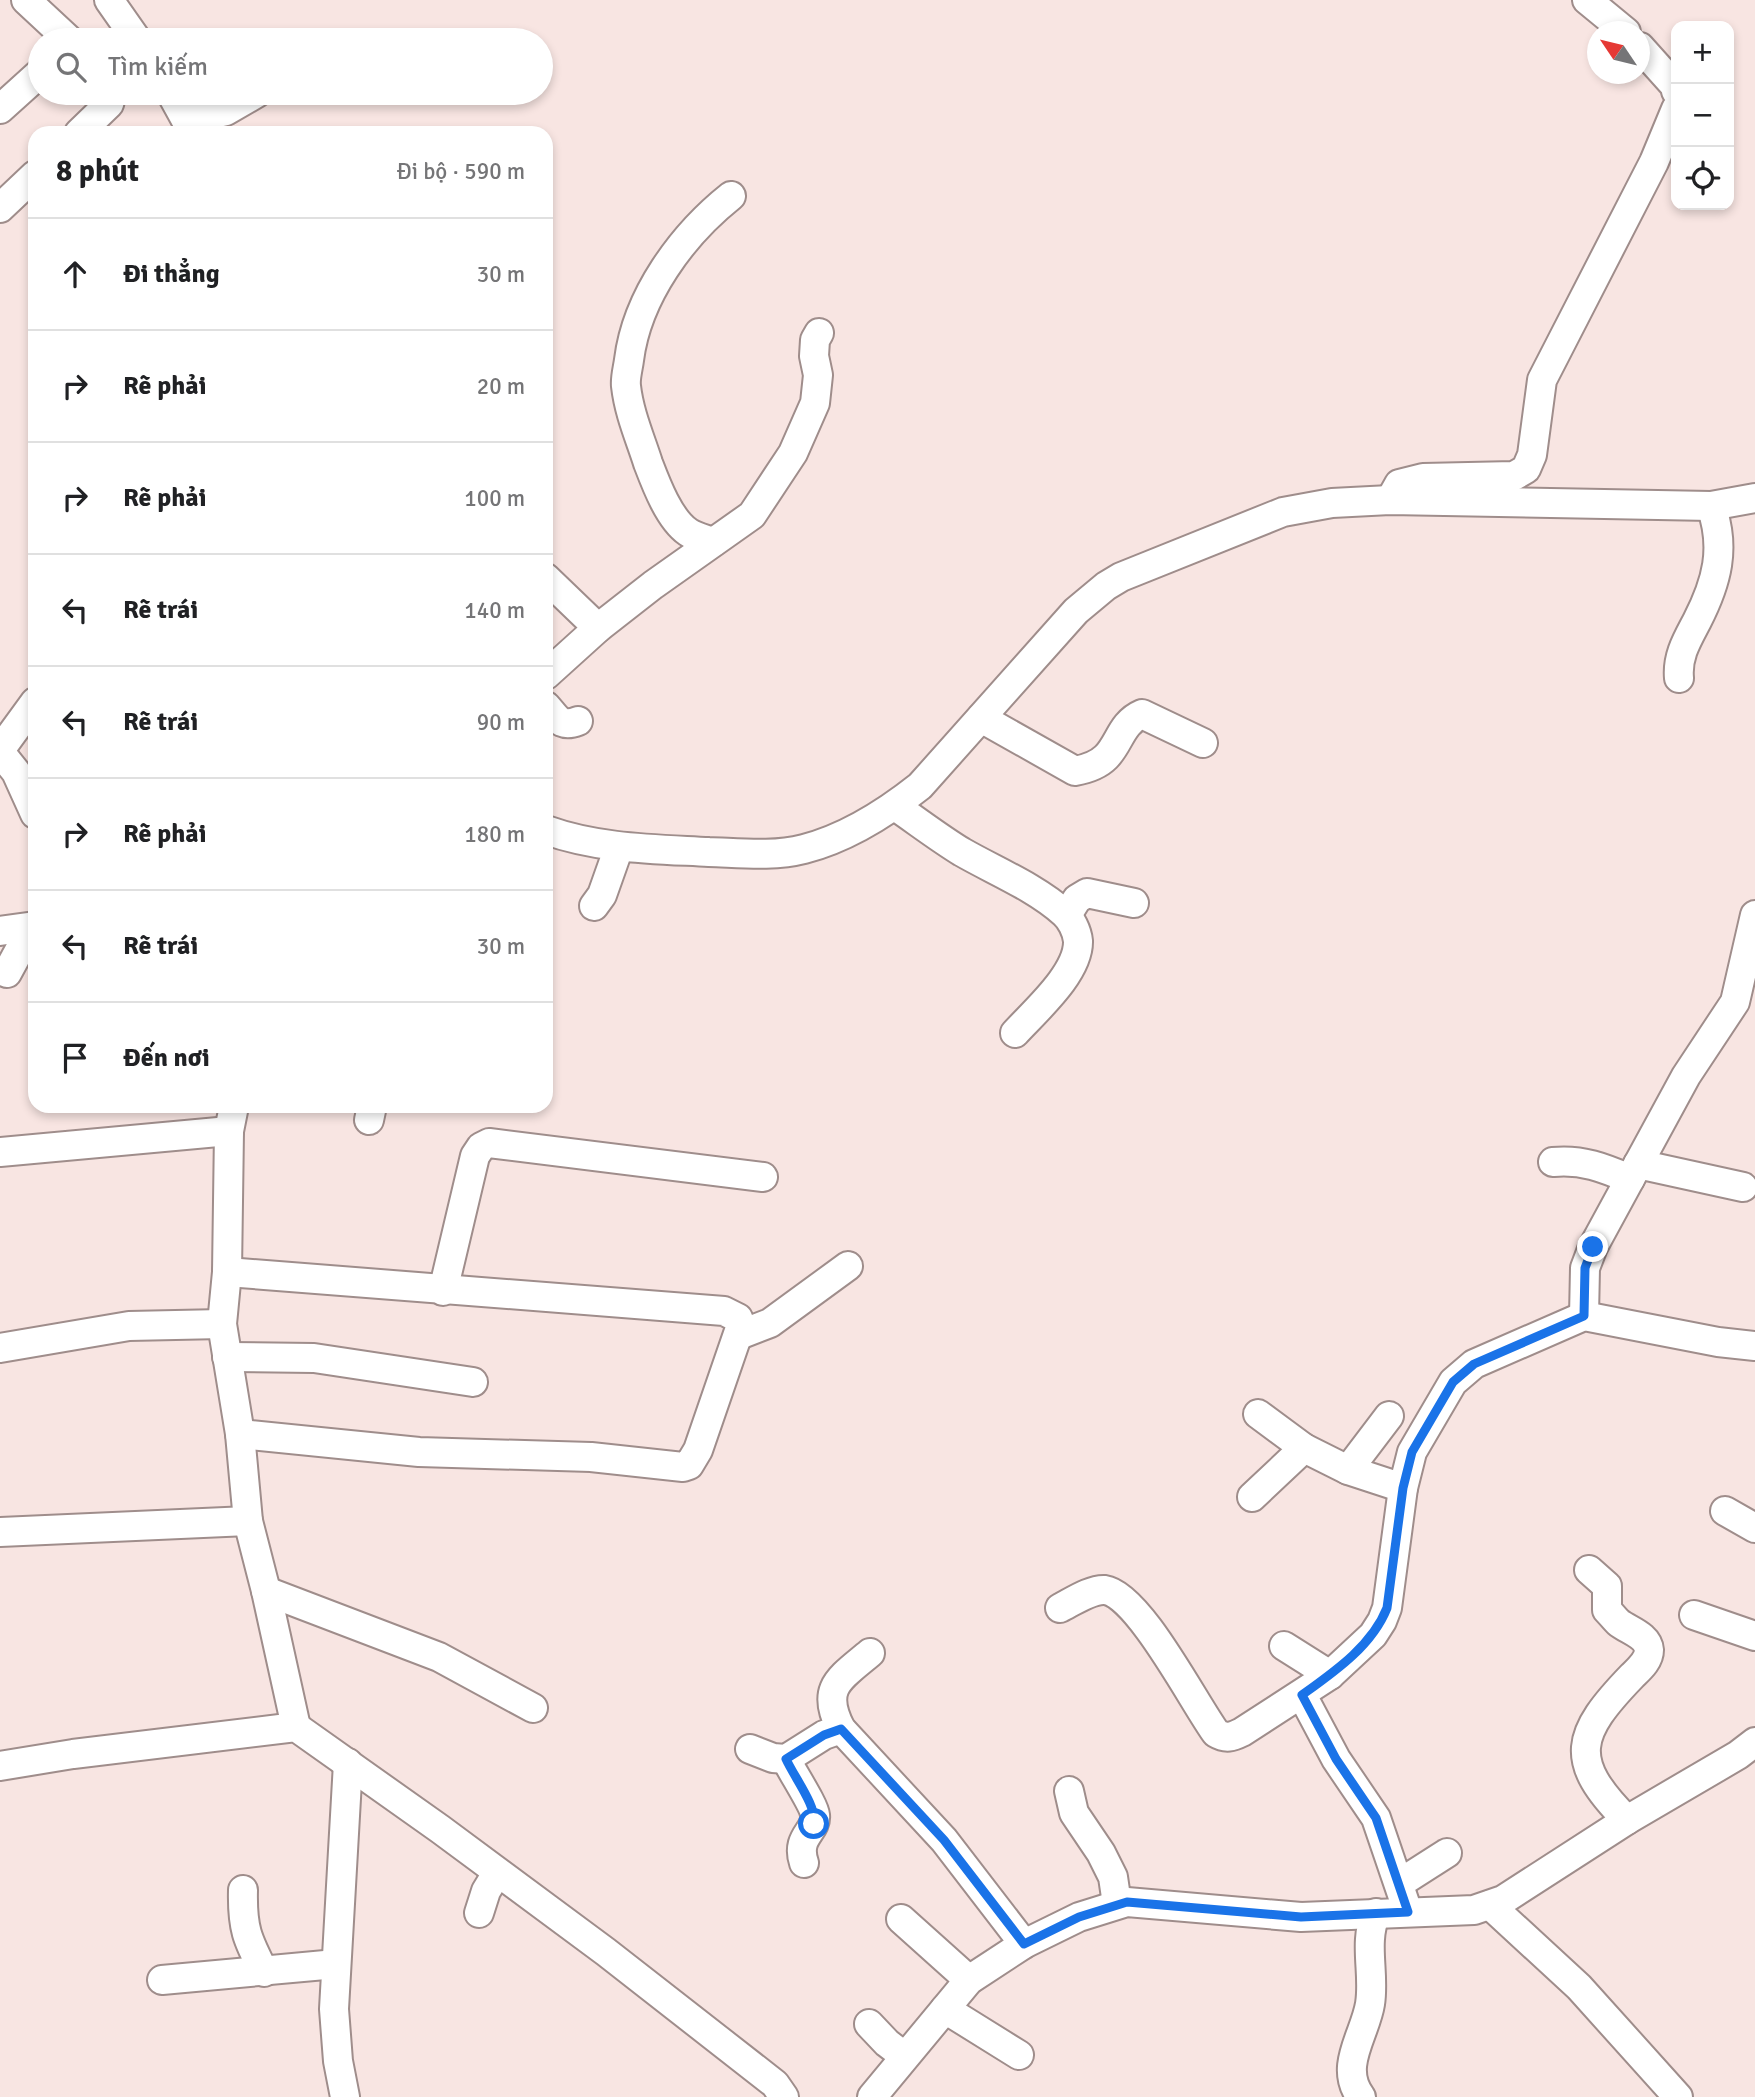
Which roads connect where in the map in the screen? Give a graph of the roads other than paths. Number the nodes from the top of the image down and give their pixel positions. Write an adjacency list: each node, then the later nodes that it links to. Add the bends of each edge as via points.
1 (26, 0): 5 (street)
2 (109, 0): 6 (street)
3 (1587, 0): 4 (street)
4 (1613, 21)
5 (56, 28)
6 (128, 28)
7 (1650, 58): 9 (street)
8 (28, 84): 13 (street)
9 (1673, 84)
10 (108, 105): 15 (street)
11 (178, 105): 16 (street)
12 (236, 105): 16 (street)
13 (0, 109)
14 (1671, 121): 22 (street, via 1542,380 1526,469 1514,477 1423,478 1399,484)
15 (86, 126)
16 (190, 126)
17 (28, 182): 19 (street)
18 (731, 195): 24 (street, via 660,276 642,309 625,384 633,419 668,509 688,532)
19 (0, 208)
20 (819, 333): 24 (street, via 814,356 818,375 815,403 793,453 752,515)
21 (1755, 498): 23 (street)
22 (1390, 500): 23 (street); 31 (street, via 1283,512 1121,577 1076,611)
23 (1711, 506): 28 (street, via 1720,545 1718,565 1683,648)
24 (713, 542): 26 (street)
25 (553, 585): 26 (street)
26 (598, 628): 27 (street)
27 (553, 669)
28 (1679, 678)
29 (28, 712): 34 (street)
30 (553, 713): 32 (street, via 568,725)
31 (981, 718): 33 (street, via 1075,771 1106,757 1122,729 1142,714); 36 (street, via 920,786)
32 (578, 721)
33 (1203, 743)
34 (0, 751): 35 (street)
35 (28, 799)
36 (895, 806): 38 (street, via 842,836 803,850 765,855); 41 (street)
37 (553, 833): 38 (street)
38 (619, 848): 40 (street)
39 (1134, 903): 41 (street, via 1087,893)
40 (594, 906)
41 (1067, 915): 47 (street, via 1078,943 1072,964)
42 (1755, 915): 51 (street, via 1735,1002 1686,1076)
43 (28, 927): 44 (street)
44 (0, 931)
45 (28, 936): 46 (street)
46 (7, 973)
47 (1015, 1033)
48 (231, 1119): 49 (street); 55 (street)
49 (0, 1152)
50 (1553, 1162): 51 (street, via 1573,1160)
51 (1634, 1171): 53 (street); 57 (street, via 1585,1268)
52 (763, 1177): 56 (street, via 489,1143 475,1156)
53 (1743, 1187)
54 (848, 1266): 59 (street, via 770,1323)
55 (227, 1272): 56 (street); 58 (street)
56 (443, 1291): 59 (street, via 724,1311 738,1318)
57 (1584, 1316): 60 (street); 69 (street, via 1474,1364 1453,1382 1412,1452)
58 (222, 1324): 61 (street, via 129,1326); 62 (street)
59 (739, 1335): 66 (street, via 698,1450 683,1467 591,1457 419,1452)
60 (1755, 1346)
61 (0, 1348)
62 (228, 1357): 63 (street, via 314,1359); 66 (street)
63 (473, 1382)
64 (1258, 1414): 67 (street)
65 (1389, 1416): 68 (street)
66 (240, 1434): 72 (street)
67 (1304, 1447): 68 (street); 70 (street)
68 (1348, 1470): 69 (street)
69 (1403, 1488): 82 (street, via 1387,1608 1373,1634)
70 (1252, 1497)
71 (1725, 1511): 73 (street)
72 (247, 1521): 74 (street); 76 (street)
73 (1755, 1528)
74 (0, 1532)
75 (1589, 1570): 93 (street, via 1607,1586 1607,1610 1645,1639 1649,1650 1644,1664 1603,1707 1587,1742 1592,1779)
76 (266, 1591): 84 (street, via 419,1649); 85 (street)
77 (1060, 1608): 83 (street, via 1102,1590 1117,1594 1135,1611 1206,1719 1223,1737 1242,1732)
78 (1694, 1615): 79 (street)
79 (1755, 1636)
80 (1284, 1646): 82 (street)
81 (870, 1653): 86 (street, via 835,1686 830,1697)
82 (1330, 1675): 83 (street)
83 (1302, 1695): 97 (street, via 1336,1759 1372,1811)
84 (533, 1709)
85 (296, 1727): 90 (street); 91 (street)
86 (841, 1729): 89 (street); 105 (street, via 944,1840)
87 (1755, 1742): 93 (street)
88 (750, 1749): 89 (street)
89 (786, 1759): 95 (street, via 815,1812 814,1824 803,1841)
90 (348, 1763): 96 (street); 106 (street)
91 (0, 1766)
92 (1069, 1791): 99 (street, via 1074,1813 1113,1877)
93 (1627, 1819): 100 (street)
94 (1447, 1853): 97 (street)
95 (804, 1863)
96 (497, 1873): 102 (street); 115 (street, via 708,2031)
97 (1400, 1883): 101 (street)
98 (243, 1890): 107 (street, via 248,1941)
99 (1117, 1904): 103 (street, via 1301,1917); 105 (street)
100 (1490, 1905): 101 (street, via 1474,1910); 118 (street, via 1579,1987)
101 (1408, 1912): 103 (street)
102 (479, 1913)
103 (1376, 1913): 117 (street, via 1369,1935 1370,2006 1352,2059 1352,2079)
104 (901, 1919): 109 (street)
105 (1024, 1944): 109 (street)
106 (335, 1964): 107 (street); 114 (street, via 334,2009)
107 (264, 1972): 108 (street)
108 (162, 1980)
109 (969, 1980): 110 (street)
110 (945, 2009): 112 (street); 113 (street)
111 (869, 2024): 113 (street)
112 (1019, 2054)
113 (904, 2056): 116 (street)
114 (345, 2097)
115 (785, 2097)
116 (872, 2097)
117 (1361, 2097)
118 (1678, 2097)

